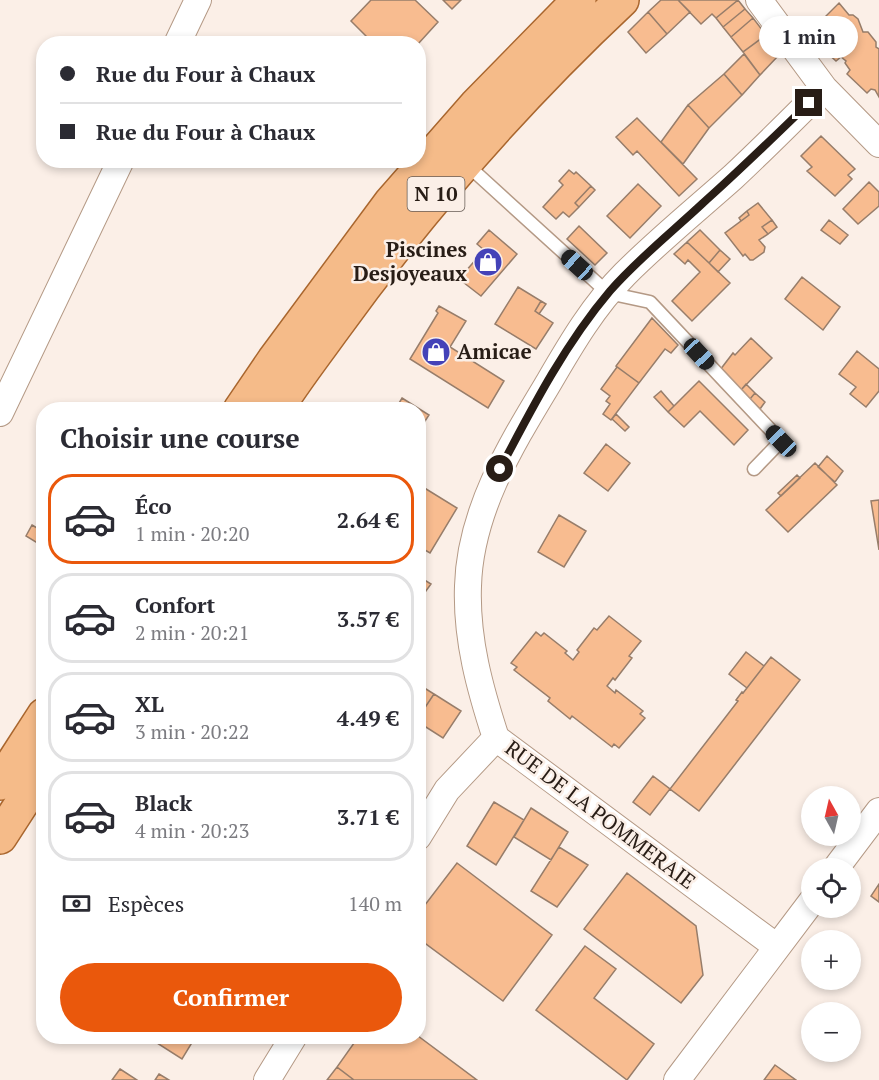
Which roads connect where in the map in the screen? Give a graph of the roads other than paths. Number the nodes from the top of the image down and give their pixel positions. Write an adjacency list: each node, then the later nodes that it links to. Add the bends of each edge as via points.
1 (198, 0): 5 (street)
2 (579, 0): 8 (main road, N 10)
3 (621, 0): 14 (main road, N 10, via 501,119 431,200 372,274)
4 (759, 0): 6 (street)
5 (181, 36)
6 (824, 88): 7 (street); 12 (street)
7 (879, 144)
8 (426, 162)
9 (117, 168): 15 (street)
10 (421, 168): 13 (main road, N 10, via 328,285)
11 (475, 172): 12 (lane)
12 (608, 293): 16 (lane, via 650,302 781,441); 18 (street, via 577,335 524,423 481,513 468,587 470,622 479,685)
13 (246, 402)
14 (282, 402)
15 (0, 413)
16 (754, 469)
17 (36, 727): 20 (main road)
18 (496, 738): 22 (street, RUE DE LA POMMERAIE, via 447,790); 26 (street, RUE DE LA POMMERAIE)
19 (36, 781): 23 (main road)
20 (0, 783)
21 (879, 811): 24 (street)
22 (426, 824)
23 (0, 837)
24 (844, 858)
25 (801, 915): 26 (street)
26 (777, 947): 29 (street)
27 (289, 1044): 28 (street)
28 (267, 1080)
29 (677, 1080)

